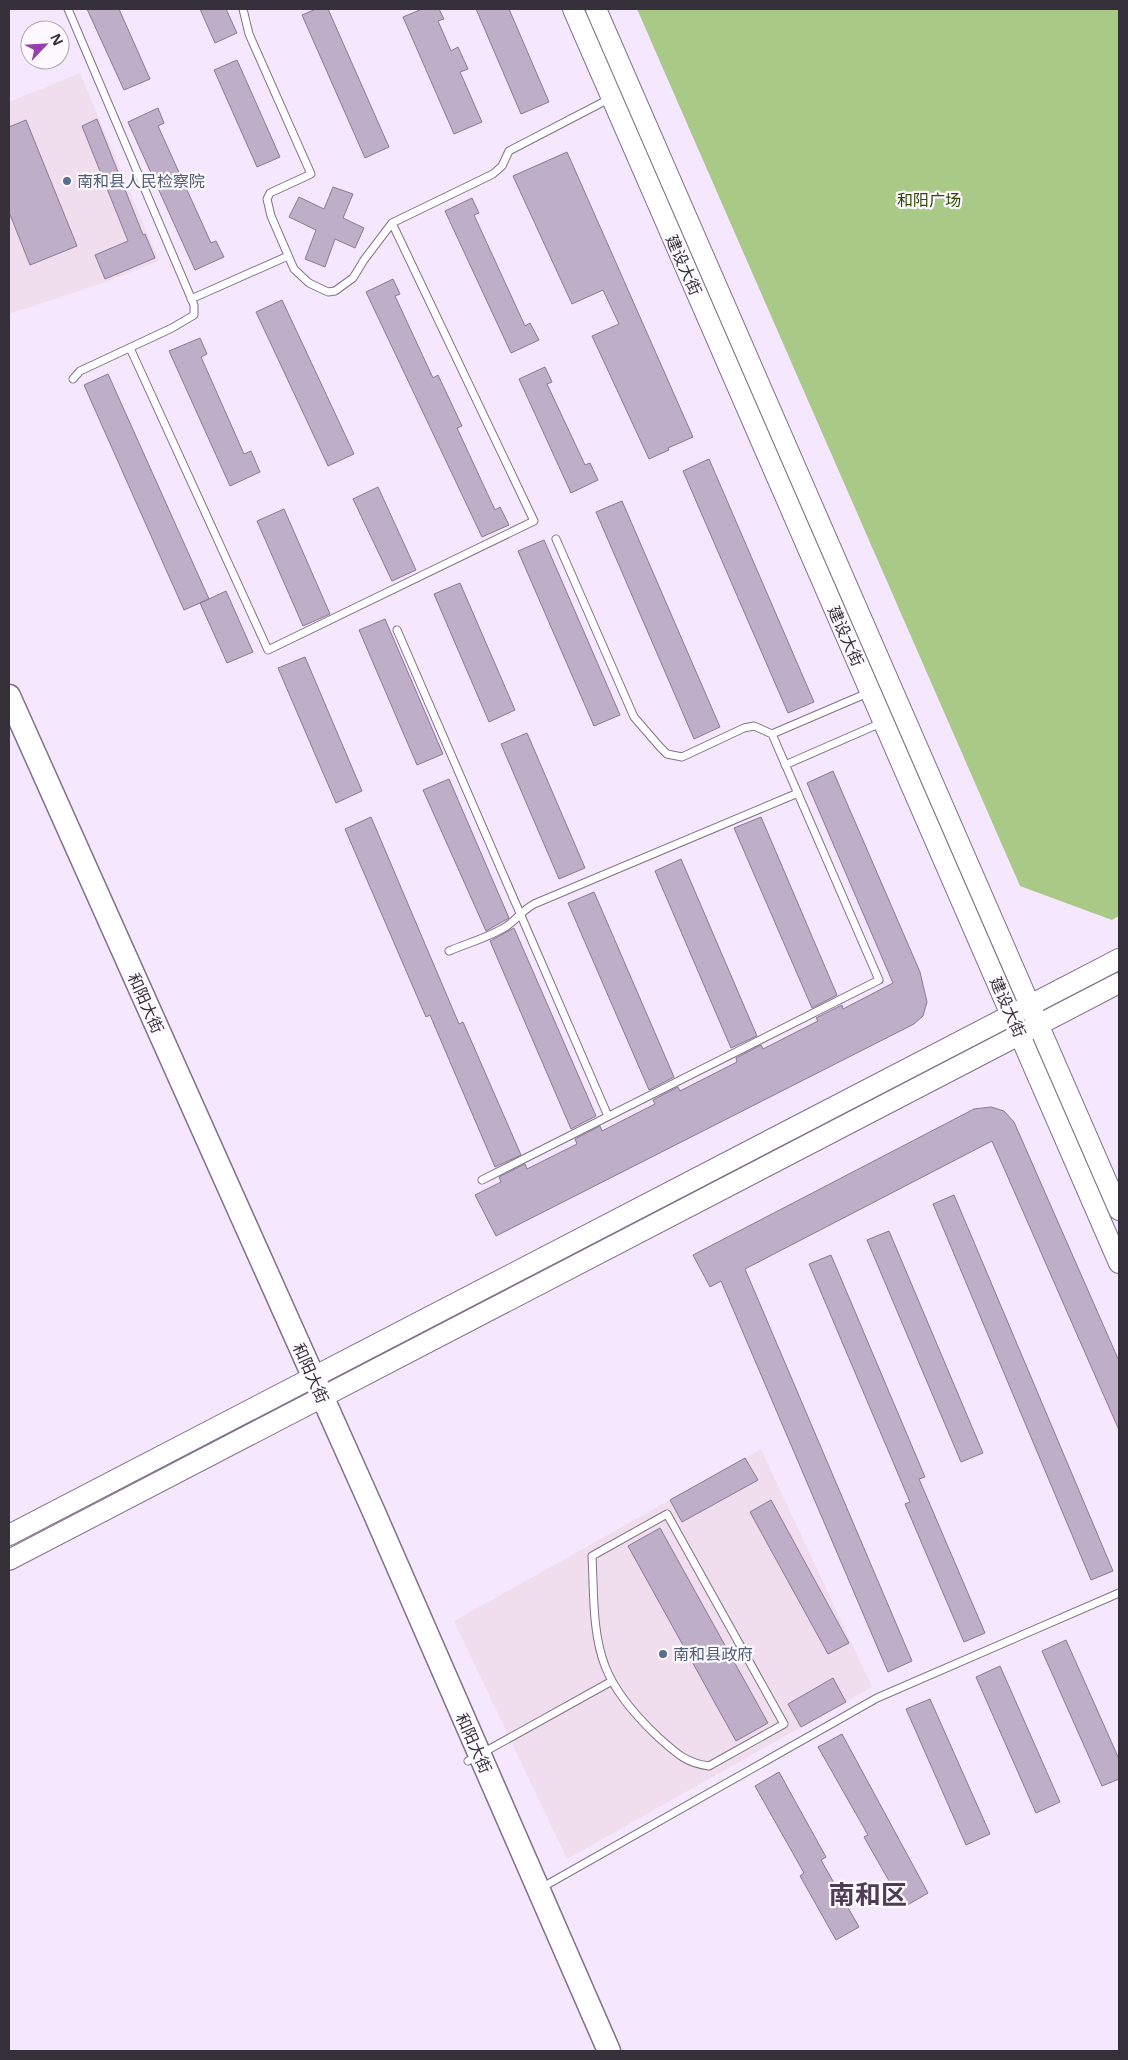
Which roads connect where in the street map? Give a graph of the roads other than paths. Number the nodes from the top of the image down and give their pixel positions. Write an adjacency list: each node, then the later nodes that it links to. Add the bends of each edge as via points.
1 (68, 9): 8 (lane)
2 (243, 9): 7 (lane, via 249,34 311,174 280,187 266,199)
3 (573, 9): 5 (street, 建设大街)
4 (596, 9): 24 (street, 建设大街)
5 (612, 98): 6 (lane, via 509,150 502,166 493,174); 13 (street, 建设大街)
6 (392, 223): 7 (lane, via 353,278 336,291 328,292 309,283 294,269); 9 (lane, via 534,521 268,650)
7 (288, 256): 8 (lane)
8 (191, 300): 9 (lane, via 194,315)
9 (130, 348): 10 (lane, via 80,371)
10 (73, 379)
11 (556, 538): 17 (lane, via 634,717 667,754 682,757 754,726)
12 (397, 630): 20 (lane)
13 (870, 691): 15 (street, 建设大街); 17 (lane)
14 (9, 696): 32 (main road, 和阳大街)
15 (884, 722): 18 (lane); 25 (street, 建设大街)
16 (9, 729): 32 (main road, 和阳大街)
17 (772, 734): 18 (lane)
18 (785, 765): 19 (lane)
19 (798, 792): 20 (lane, via 534,904); 28 (lane, via 879,980)
20 (520, 914): 21 (lane, via 505,928); 28 (lane)
21 (449, 951)
22 (1119, 959): 24 (street)
23 (1119, 983): 26 (street)
24 (1030, 1005): 25 (street); 26 (street, 建设大街)
25 (1011, 1015): 27 (street, 建设大街); 32 (street)
26 (1039, 1025): 27 (street); 30 (street, 建设大街)
27 (1020, 1035): 31 (street, 建设大街); 32 (street)
28 (608, 1116): 29 (lane)
29 (482, 1180)
30 (1119, 1210)
31 (1119, 1263)
32 (312, 1390): 33 (street); 34 (street); 37 (main road, 和阳大街)
33 (9, 1535)
34 (9, 1560)
35 (1119, 1594): 38 (lane, via 877,1698)
36 (612, 1680): 36 (lane, via 622,1698 651,1731 683,1759 698,1764 709,1766 784,1724 666,1514 592,1556 597,1635 604,1664); 37 (lane)
37 (474, 1758): 38 (main road, 和阳大街); 39 (main road, 和阳大街)
38 (538, 1890): 40 (main road, 和阳大街)
39 (594, 2051)
40 (609, 2051)

